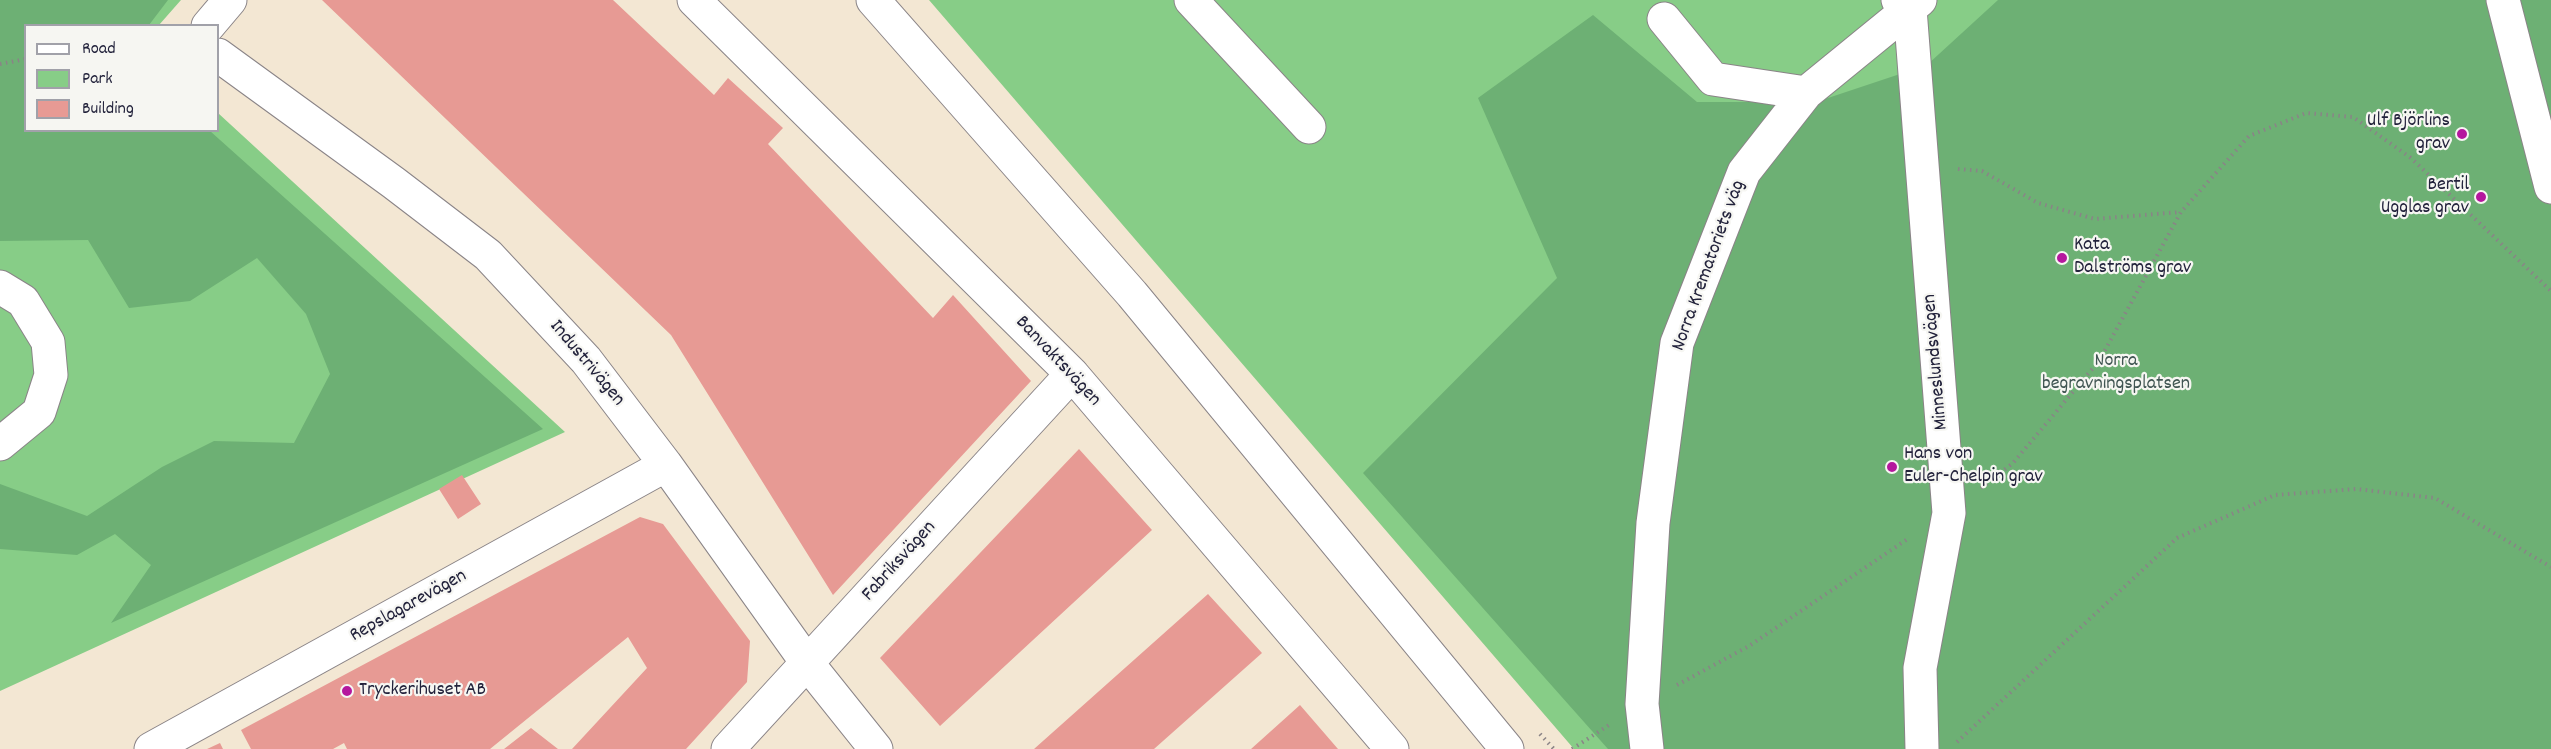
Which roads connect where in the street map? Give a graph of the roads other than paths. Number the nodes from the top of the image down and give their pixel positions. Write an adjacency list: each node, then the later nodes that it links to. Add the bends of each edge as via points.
1 (230, 0): 8 (street)
2 (694, 0): 14 (street, Banvaktsvägen)
3 (873, 0): 22 (street, via 1132,294)
4 (1191, 0): 11 (street)
5 (2504, 0): 12 (street)
6 (1909, 3): 10 (street, Norra Krematoriets väg); 24 (street, Minneslundsvägen, via 1949,513 1920,668)
7 (1664, 19): 10 (street, via 1713,79)
8 (210, 24)
9 (219, 57): 16 (street, Industrivägen, via 488,255 586,360)
10 (1806, 93): 23 (street, Norra Krematoriets väg, via 1744,172 1677,342 1653,523 1642,704)
11 (1309, 127)
12 (2551, 187)
13 (0, 287): 15 (street, via 23,301 48,342 51,375 39,412)
14 (1072, 374): 17 (street, Fabriksvägen); 21 (street, Banvaktsvägen)
15 (0, 444)
16 (666, 465): 17 (street, Industrivägen); 18 (street, Repslagarevägen)
17 (808, 664): 19 (street, Fabriksvägen); 20 (street, Industrivägen)
18 (151, 749)
19 (728, 749)
20 (876, 749)
21 (1392, 749)
22 (1507, 749)
23 (1647, 749)
24 (1922, 749)

